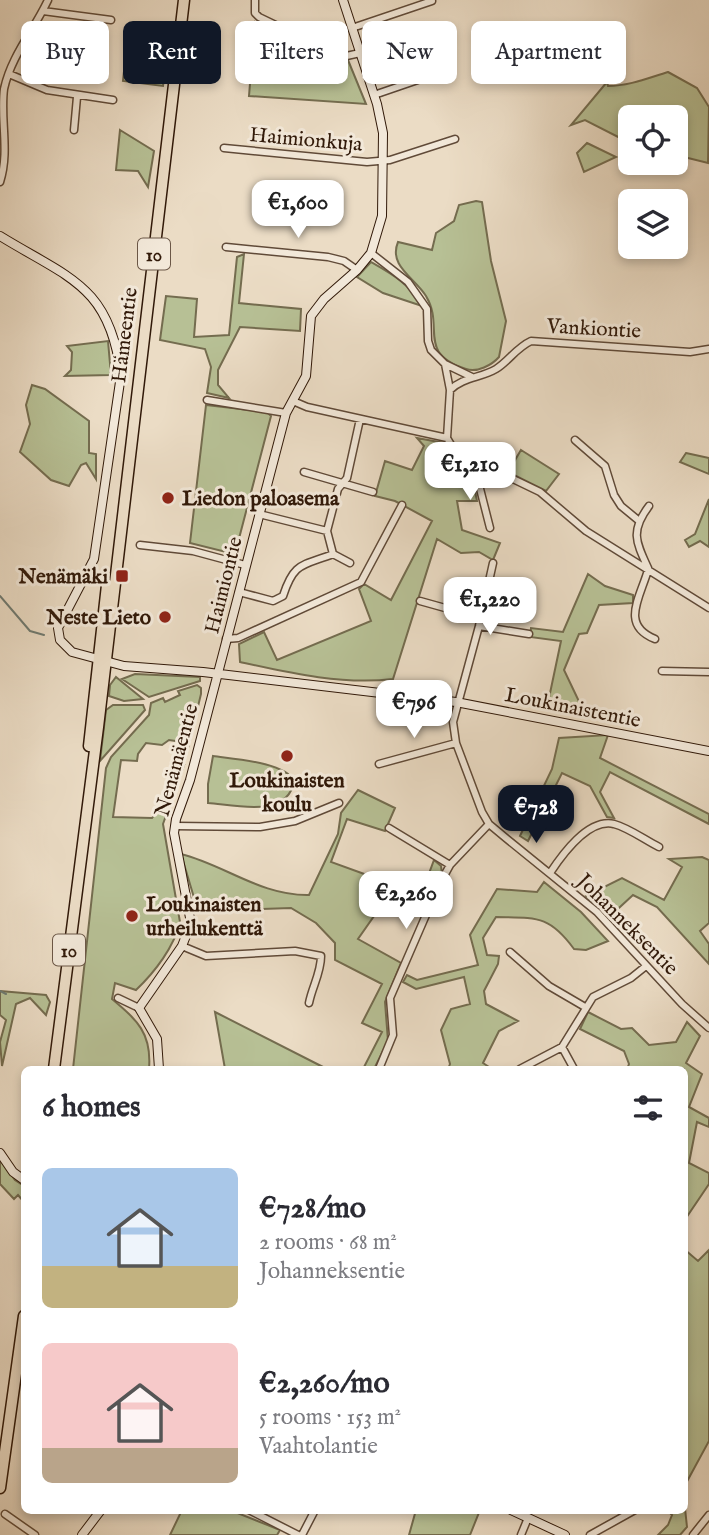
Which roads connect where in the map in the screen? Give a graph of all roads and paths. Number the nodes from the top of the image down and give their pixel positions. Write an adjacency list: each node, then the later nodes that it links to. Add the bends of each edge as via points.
1 (48, 0): 6 (street)
2 (184, 0): 58 (highway, Hämeentie / 10)
3 (255, 0): 9 (street, via 259,17 342,57)
4 (343, 0): 8 (street, Haimiontie)
5 (432, 1): 8 (street)
6 (43, 12): 7 (street); 10 (street)
7 (111, 20)
8 (352, 28): 9 (street, Haimiontie)
9 (360, 53): 12 (street, Haimiontie)
10 (9, 74): 13 (street); 19 (street, via 2,104 6,159)
11 (406, 84): 12 (street)
12 (374, 95): 18 (street, Haimiontie)
13 (78, 97): 14 (street); 15 (street)
14 (113, 100)
15 (74, 130)
16 (455, 139): 18 (street, Haimionkuja)
17 (224, 148): 18 (street, Haimionkuja)
18 (385, 161): 22 (street, Haimiontie, via 382,216)
19 (0, 183)
20 (0, 236): 58 (street, Loukinaistentie, via 86,289 102,310 118,348 121,375 100,535 89,573 58,628 67,649)
21 (226, 247): 23 (street, via 328,257)
22 (371, 253): 23 (street, Haimiontie); 25 (street, via 418,293 426,309 431,350)
23 (358, 270): 29 (street, Haimiontie, via 311,316 308,367)
24 (709, 349): 26 (street, Vankiontie, via 690,352 531,341 495,369)
25 (445, 364): 26 (street); 27 (street)
26 (472, 377): 27 (street, Vankiontie)
27 (450, 390): 32 (street)
28 (207, 400): 30 (street)
29 (293, 401): 30 (street, Haimiontie); 31 (street)
30 (286, 413): 40 (street, Haimiontie)
31 (360, 419): 32 (street); 36 (street)
32 (447, 438): 34 (street, via 459,458)
33 (575, 440): 41 (street, via 605,466 614,495)
34 (475, 469): 42 (street); 49 (street, via 540,492 586,531)
35 (304, 472): 36 (street)
36 (342, 483): 37 (street); 43 (street)
37 (373, 492)
38 (402, 505): 56 (street, via 361,582 238,639)
39 (649, 506): 41 (street)
40 (259, 514): 43 (street); 48 (street, Haimiontie)
41 (638, 520): 49 (street, via 636,537)
42 (490, 528)
43 (327, 531): 45 (street)
44 (141, 545): 48 (street, via 193,551)
45 (332, 554): 46 (street); 50 (street, via 290,573 284,596 273,601)
46 (350, 563)
47 (493, 563): 53 (street, Johanneksentie)
48 (245, 565): 50 (street, Haimiontie)
49 (648, 570): 52 (street); 57 (street, via 634,617 640,633)
50 (239, 592): 56 (street, Haimiontie)
51 (420, 601): 53 (street)
52 (709, 608)
53 (481, 618): 54 (street, Johanneksentie)
54 (480, 626): 55 (street); 62 (street, Johanneksentie)
55 (528, 634)
56 (226, 639): 61 (street, Haimiontie)
57 (655, 639)
58 (101, 661): 61 (street, Loukinaistentie); 82 (highway, Hämeentie / 10)
59 (662, 671): 60 (street)
60 (709, 672)
61 (218, 674): 62 (street, Loukinaistentie); 68 (street, Nenämäentie)
62 (456, 702): 63 (street, Johanneksentie); 64 (street, Loukinaistentie)
63 (456, 743): 65 (street); 67 (street, Johanneksentie)
64 (709, 751)
65 (379, 764)
66 (339, 803): 68 (street, via 295,821 260,827)
67 (489, 824): 71 (street); 72 (street, Johanneksentie)
68 (175, 826): 73 (street, Nenämäentie, via 191,923)
69 (389, 828): 71 (street)
70 (659, 847): 72 (street, via 605,824 572,843)
71 (450, 865): 84 (street, via 390,998 393,1035)
72 (550, 873): 75 (street, Johanneksentie, via 597,912)
73 (182, 946): 77 (street, via 206,956 295,951 321,956); 79 (street, Nenämäentie)
74 (510, 952): 78 (street, via 549,986)
75 (646, 966): 78 (street, via 600,992); 80 (street, Johanneksentie)
76 (118, 998): 79 (street)
77 (309, 1003)
78 (585, 1007): 81 (street)
79 (139, 1008): 83 (street, via 157,1038)
80 (709, 1028)
81 (562, 1047): 85 (street); 86 (street)
82 (54, 1066)
83 (159, 1066)
84 (380, 1066)
85 (526, 1066)
86 (572, 1066)
87 (0, 1153): 88 (street)
88 (21, 1178)
89 (21, 1338): 90 (highway)
90 (0, 1488)
91 (5, 1514): 98 (street)
92 (98, 1514): 99 (street)
93 (257, 1514): 100 (street)
94 (313, 1514): 100 (street)
95 (524, 1514): 101 (street); 102 (street)
96 (628, 1514): 103 (street)
97 (709, 1515): 104 (street)
98 (35, 1535)
99 (82, 1535)
100 (300, 1535)
101 (521, 1535)
102 (565, 1535)
103 (590, 1535)
104 (693, 1535)

